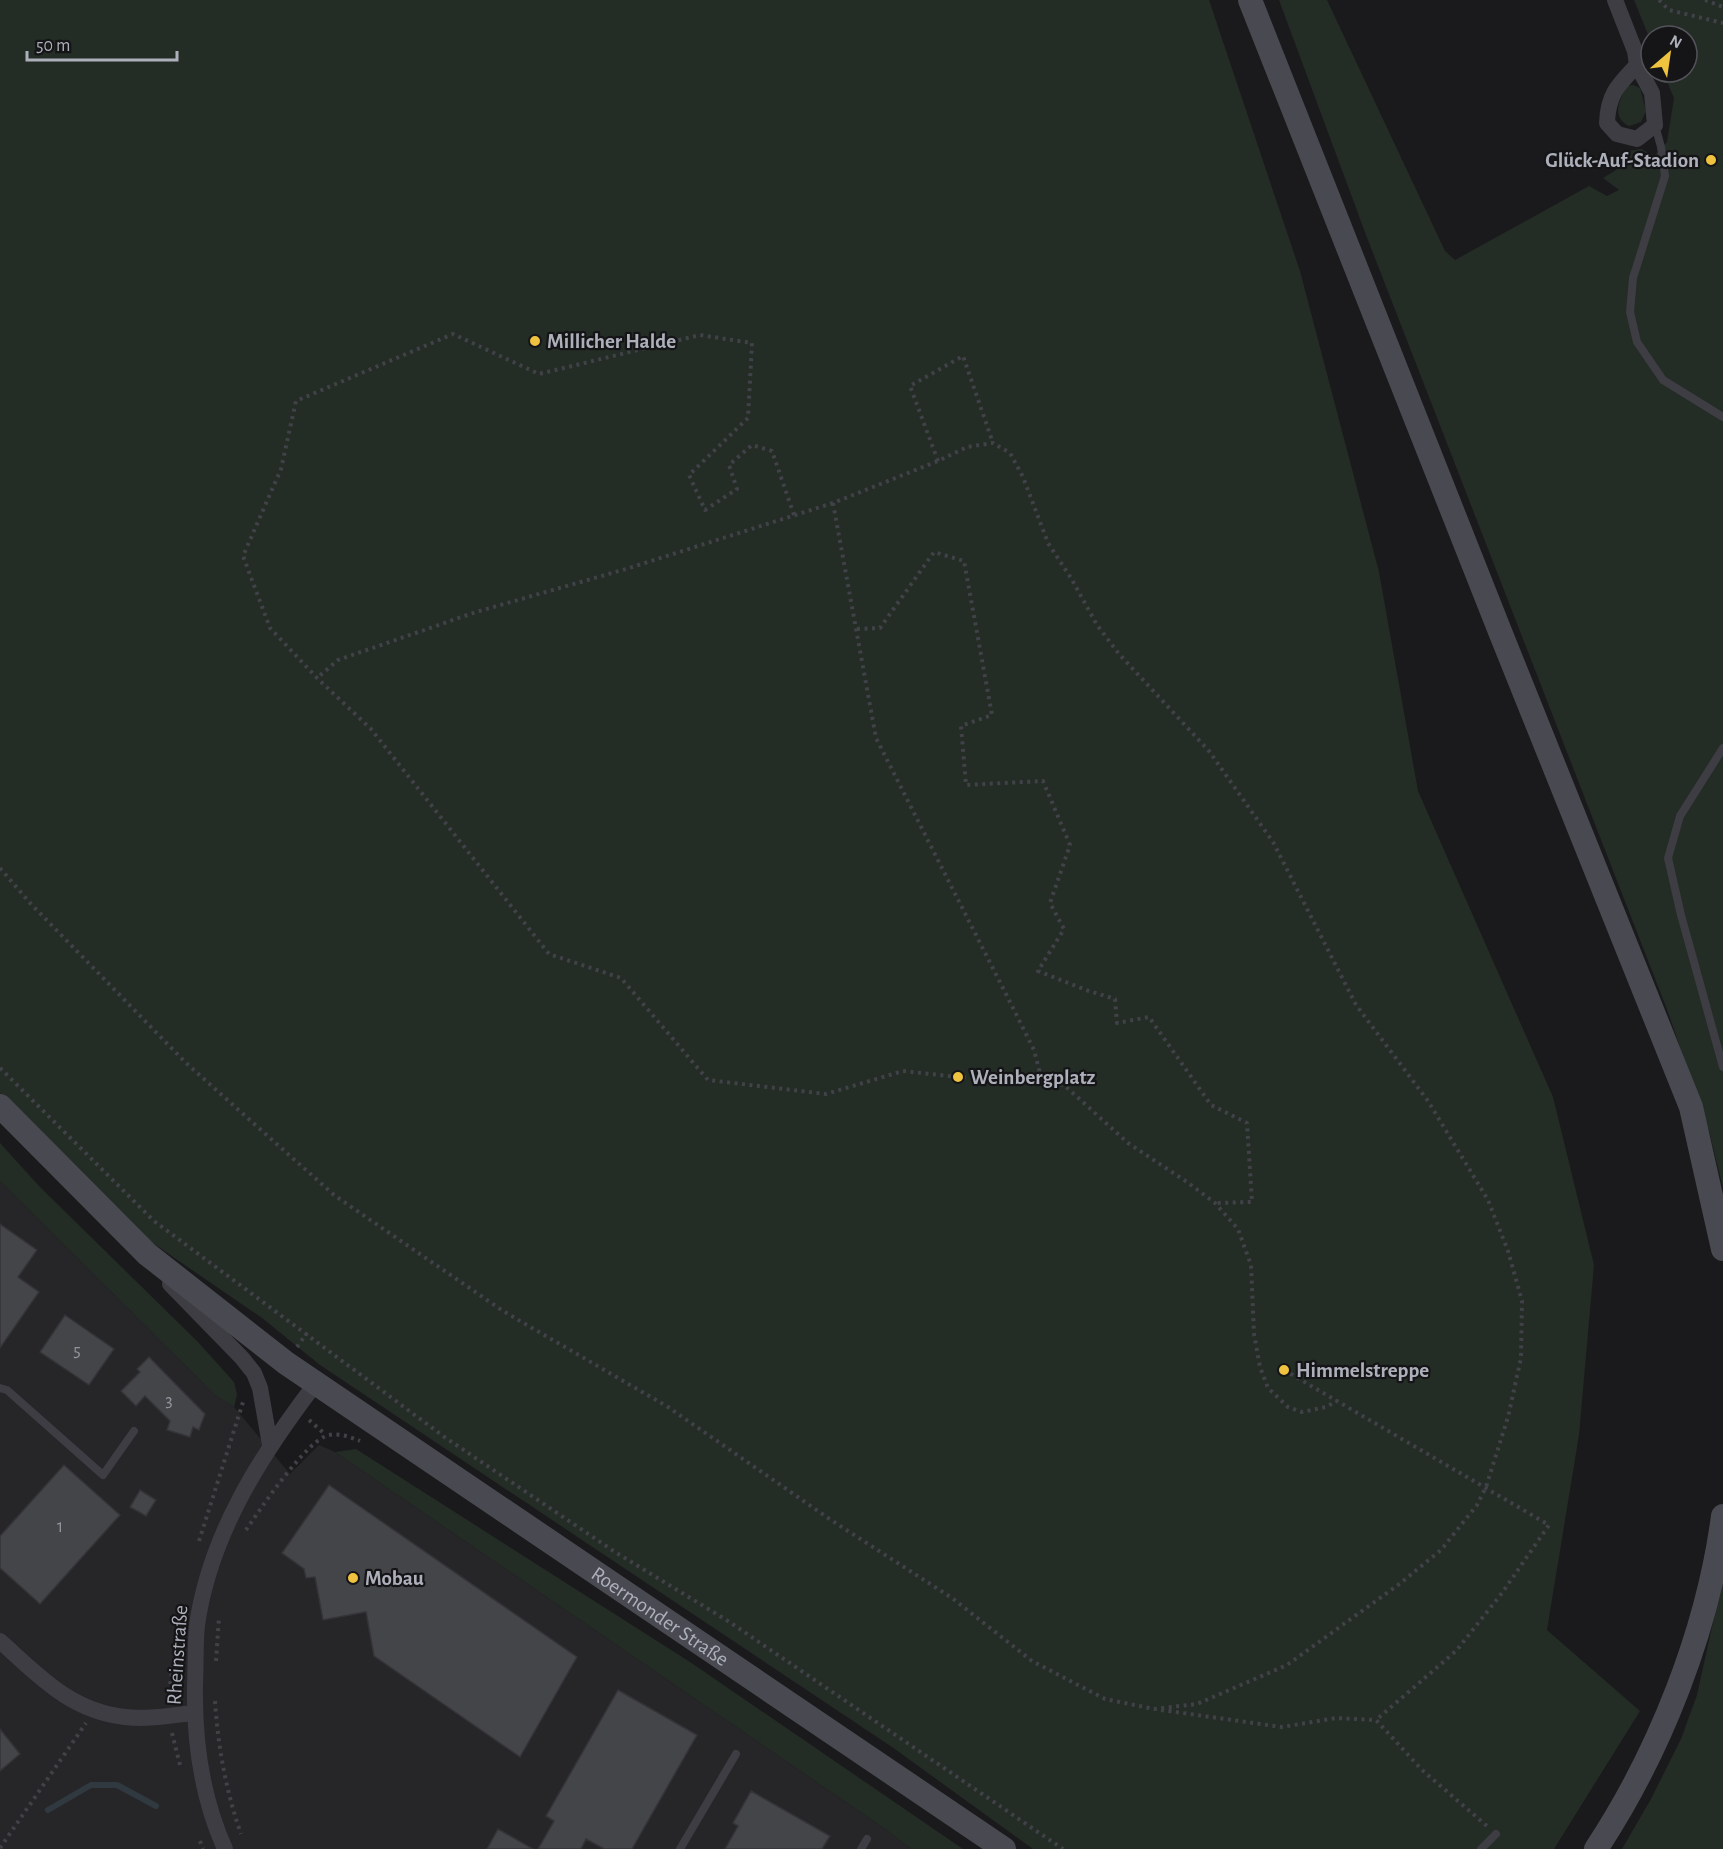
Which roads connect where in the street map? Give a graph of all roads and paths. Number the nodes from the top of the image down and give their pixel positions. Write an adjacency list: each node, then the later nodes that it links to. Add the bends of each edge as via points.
1 (1250, 0): 23 (main road, via 1691,1107)
2 (1615, 0): 7 (street, via 1635,51)
3 (1659, 0): 6 (path, via 1669,10)
4 (1705, 0): 5 (path)
5 (1723, 7)
6 (1723, 23)
7 (1636, 65): 8 (street, via 1652,93); 8 (street, via 1615,89 1607,123 1617,135 1637,139)
8 (1655, 125): 9 (lane, via 1665,176 1633,278 1630,312 1637,342 1663,380)
9 (1723, 417)
10 (993, 443): 11 (path, via 967,447); 11 (path, via 963,356 910,386); 32 (path, via 1010,453 1048,543 1096,625 1209,751 1273,842 1356,1005 1428,1101 1488,1200 1522,1301 1521,1358)
11 (938, 461): 12 (path)
12 (833, 503): 13 (path); 14 (path)
13 (794, 515): 15 (path, via 476,612 338,660); 15 (path, via 772,451 752,445 729,465 737,489 705,510 689,475 748,418 752,343 700,335 539,374 453,334 296,401 281,469 243,556 270,627)
14 (857, 629): 20 (path, via 876,738 1034,1050); 22 (path, via 879,628 934,552 964,561 992,715 961,726 966,785 1043,782 1070,845 1050,903 1064,929 1038,971 1115,999 1117,1023 1149,1017 1210,1105 1247,1123 1252,1202)
15 (317, 678): 20 (path, via 370,729 549,954 621,978 708,1080 826,1094 903,1071)
16 (1723, 748): 18 (lane, via 1680,816 1668,858)
17 (0, 868): 41 (path, via 186,1064 334,1196 503,1311 668,1407 952,1598 1032,1661 1105,1699)
18 (1723, 1067)
19 (0, 1068): 53 (path, via 154,1221 443,1436 615,1552 728,1621)
20 (1042, 1081): 22 (path, via 1064,1085 1128,1143)
21 (0, 1106): 24 (main road, Roermonder Straße)
22 (1215, 1203): 28 (path, via 1238,1229 1251,1265 1254,1334 1268,1388 1288,1407 1302,1412)
23 (1723, 1249)
24 (147, 1254): 26 (main road, Roermonder Straße); 31 (street, via 155,1269 254,1372)
25 (1284, 1370): 28 (path)
26 (316, 1383): 31 (street, Rheinstraße); 52 (main road, Roermonder Straße)
27 (0, 1388): 29 (lane, via 103,1475)
28 (1337, 1401): 32 (path)
29 (134, 1431)
30 (327, 1435): 34 (path, via 306,1452 272,1492)
31 (270, 1445): 42 (street, Rheinstraße, via 228,1522 208,1576 197,1626)
32 (1486, 1487): 41 (path, via 1441,1551 1287,1665 1197,1704); 43 (path, via 1549,1525 1456,1651)
33 (1723, 1516): 37 (main road, via 1702,1621)
34 (245, 1533)
35 (219, 1613): 38 (path)
36 (0, 1641): 40 (street, via 66,1698)
37 (1691, 1653): 55 (main road, via 1622,1810); 56 (main road, via 1692,1686 1666,1755)
38 (215, 1662)
39 (215, 1696): 47 (path, via 220,1754)
40 (92, 1708): 42 (street, via 124,1717); 48 (path, via 85,1726)
41 (1154, 1709): 43 (path, via 1282,1726 1336,1718)
42 (195, 1713): 49 (street, Rheinstraße, via 201,1768)
43 (1376, 1720): 45 (path, via 1422,1770)
44 (736, 1754): 50 (lane)
45 (1497, 1834): 54 (lane)
46 (867, 1839): 51 (lane)
47 (243, 1843)
48 (0, 1848)
49 (225, 1849)
50 (680, 1849)
51 (861, 1849)
52 (1004, 1849)
53 (1063, 1849)
54 (1481, 1849)
55 (1596, 1849)
56 (1616, 1849)

